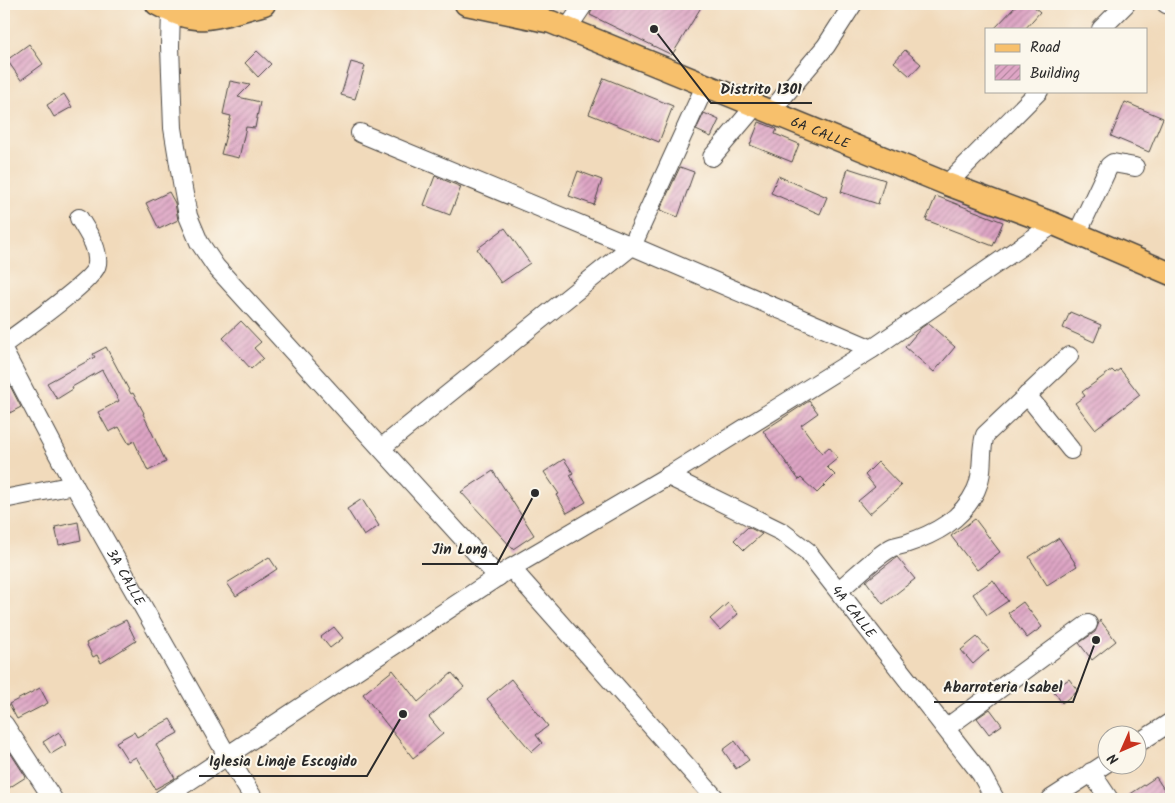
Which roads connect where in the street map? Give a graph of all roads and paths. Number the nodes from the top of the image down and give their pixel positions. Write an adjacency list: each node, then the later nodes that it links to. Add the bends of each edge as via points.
1 (264, 4): 8 (main road, via 206,18 188,17)
2 (466, 4): 9 (main road, 6A CALLE)
3 (584, 4): 9 (street)
4 (853, 4): 13 (street, via 826,46)
5 (1126, 4): 10 (street)
6 (1166, 4): 7 (street)
7 (1171, 6)
8 (164, 8): 28 (street, via 170,46 173,128 188,216 200,242 216,267)
9 (567, 28): 11 (main road, 6A CALLE)
10 (1102, 28)
11 (706, 84): 13 (main road, 6A CALLE); 21 (street)
12 (1038, 92): 17 (street)
13 (763, 108): 15 (street); 17 (main road, 6A CALLE)
14 (360, 133): 21 (street)
15 (712, 157)
16 (1135, 167): 20 (street, via 1113,163 1109,166)
17 (947, 184): 19 (main road, 6A CALLE)
18 (79, 218): 23 (street, via 97,252 97,266 86,281)
19 (1054, 224): 20 (main road, 6A CALLE); 24 (street)
20 (1077, 234): 22 (main road, 6A CALLE)
21 (632, 246): 24 (street); 28 (street)
22 (1171, 274)
23 (4, 344)
24 (872, 349): 30 (street)
25 (4, 352): 31 (street, 3A CALLE)
26 (1069, 356): 27 (street)
27 (1027, 395): 29 (street); 34 (street, via 985,434 981,448 982,474 966,508 957,518 885,552)
28 (380, 448): 33 (street)
29 (1071, 450)
30 (668, 476): 33 (street); 34 (street, 4A CALLE, via 782,532 807,551)
31 (74, 485): 32 (street); 40 (street, 3A CALLE)
32 (4, 499)
33 (505, 572): 40 (street); 47 (street)
34 (839, 590): 38 (street, 4A CALLE)
35 (1088, 624): 38 (street)
36 (1171, 722): 39 (street)
37 (4, 724): 44 (street)
38 (946, 728): 43 (street, 4A CALLE, via 981,774)
39 (1148, 737)
40 (228, 757): 45 (street); 46 (street, 3A CALLE)
41 (1098, 768): 42 (street)
42 (1091, 772): 48 (street); 49 (street)
43 (990, 797)
44 (53, 799)
45 (162, 799)
46 (254, 799)
47 (716, 799)
48 (1051, 799)
49 (1109, 799)

